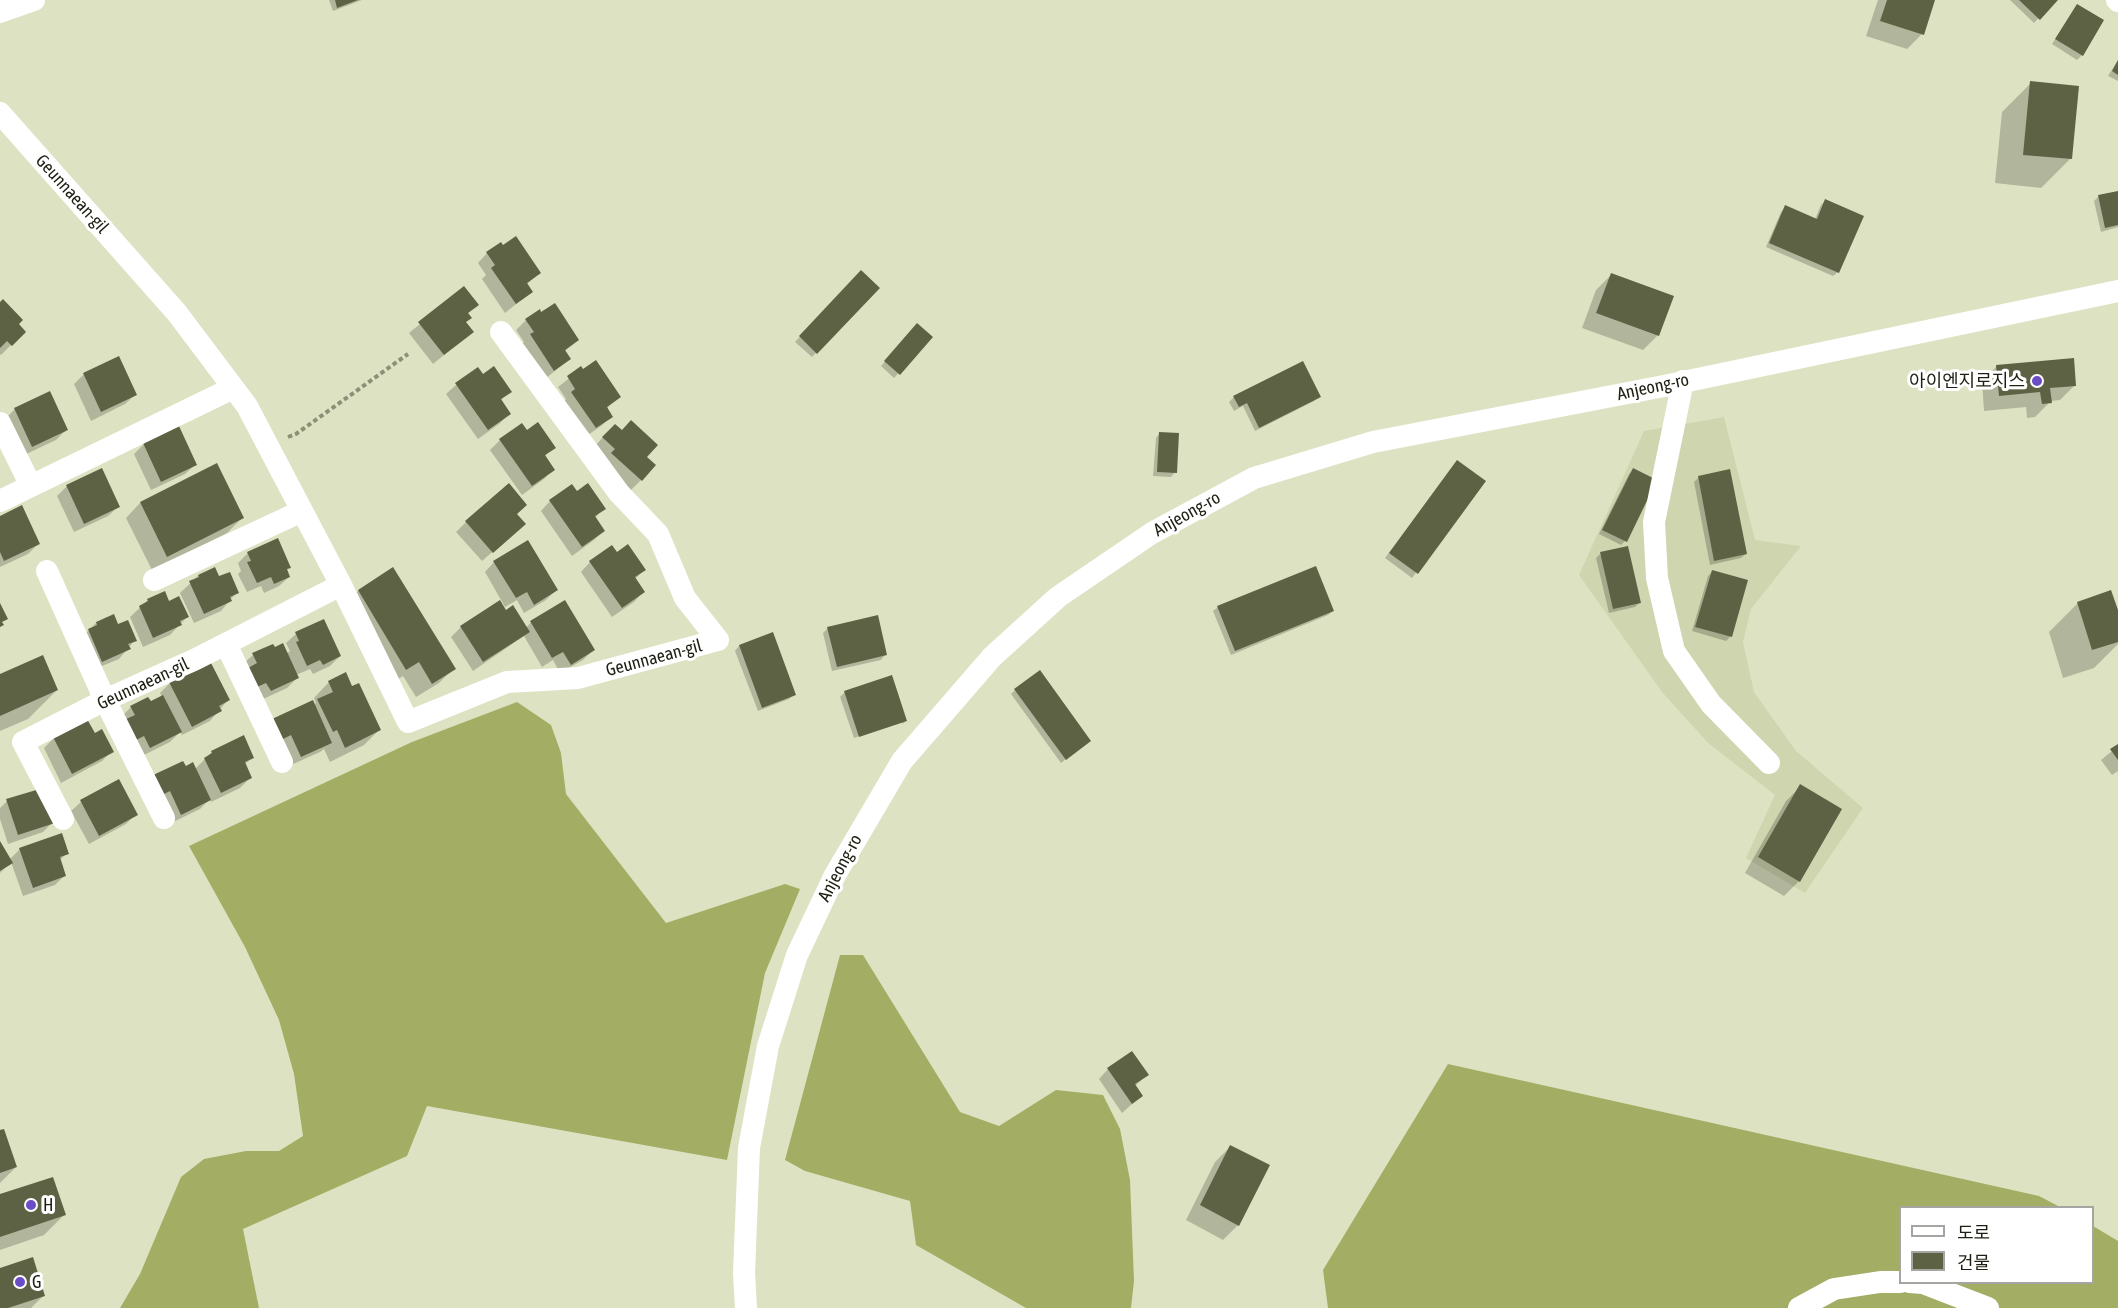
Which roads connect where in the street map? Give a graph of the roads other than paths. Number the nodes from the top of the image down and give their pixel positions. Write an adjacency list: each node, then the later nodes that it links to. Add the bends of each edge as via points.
1 (34, 0): 2 (street)
2 (0, 12)
3 (0, 113): 7 (street, Geunnaean-gil, via 177,313)
4 (2118, 291): 6 (street, Anjeong-ro)
5 (501, 332): 14 (street, Geunnaean-gil, via 620,493 658,534 685,598 718,640 578,678 507,682 408,722)
6 (1683, 381): 18 (street, via 1654,522 1656,578 1674,651 1711,704); 23 (street, Anjeong-ro, via 1373,442 1254,478 1152,533 1058,597 992,657 902,761 835,875 797,955 768,1046 749,1148)
7 (233, 388): 9 (street); 11 (street, Geunnaean-gil, via 247,406)
8 (0, 423): 9 (street)
9 (31, 486): 10 (street)
10 (0, 501)
11 (302, 511): 13 (street); 14 (street, Geunnaean-gil)
12 (46, 571): 16 (street)
13 (154, 580)
14 (340, 585): 15 (street, Geunnaean-gil)
15 (226, 644): 16 (street, Geunnaean-gil); 17 (street)
16 (105, 700): 19 (street); 20 (street, Geunnaean-gil, via 22,742)
17 (282, 762)
18 (1769, 763)
19 (164, 818)
20 (63, 819)
21 (1899, 1282): 24 (street, via 1834,1290)
22 (1926, 1284): 25 (street)
23 (746, 1308)
24 (1799, 1308)
25 (1988, 1308)

